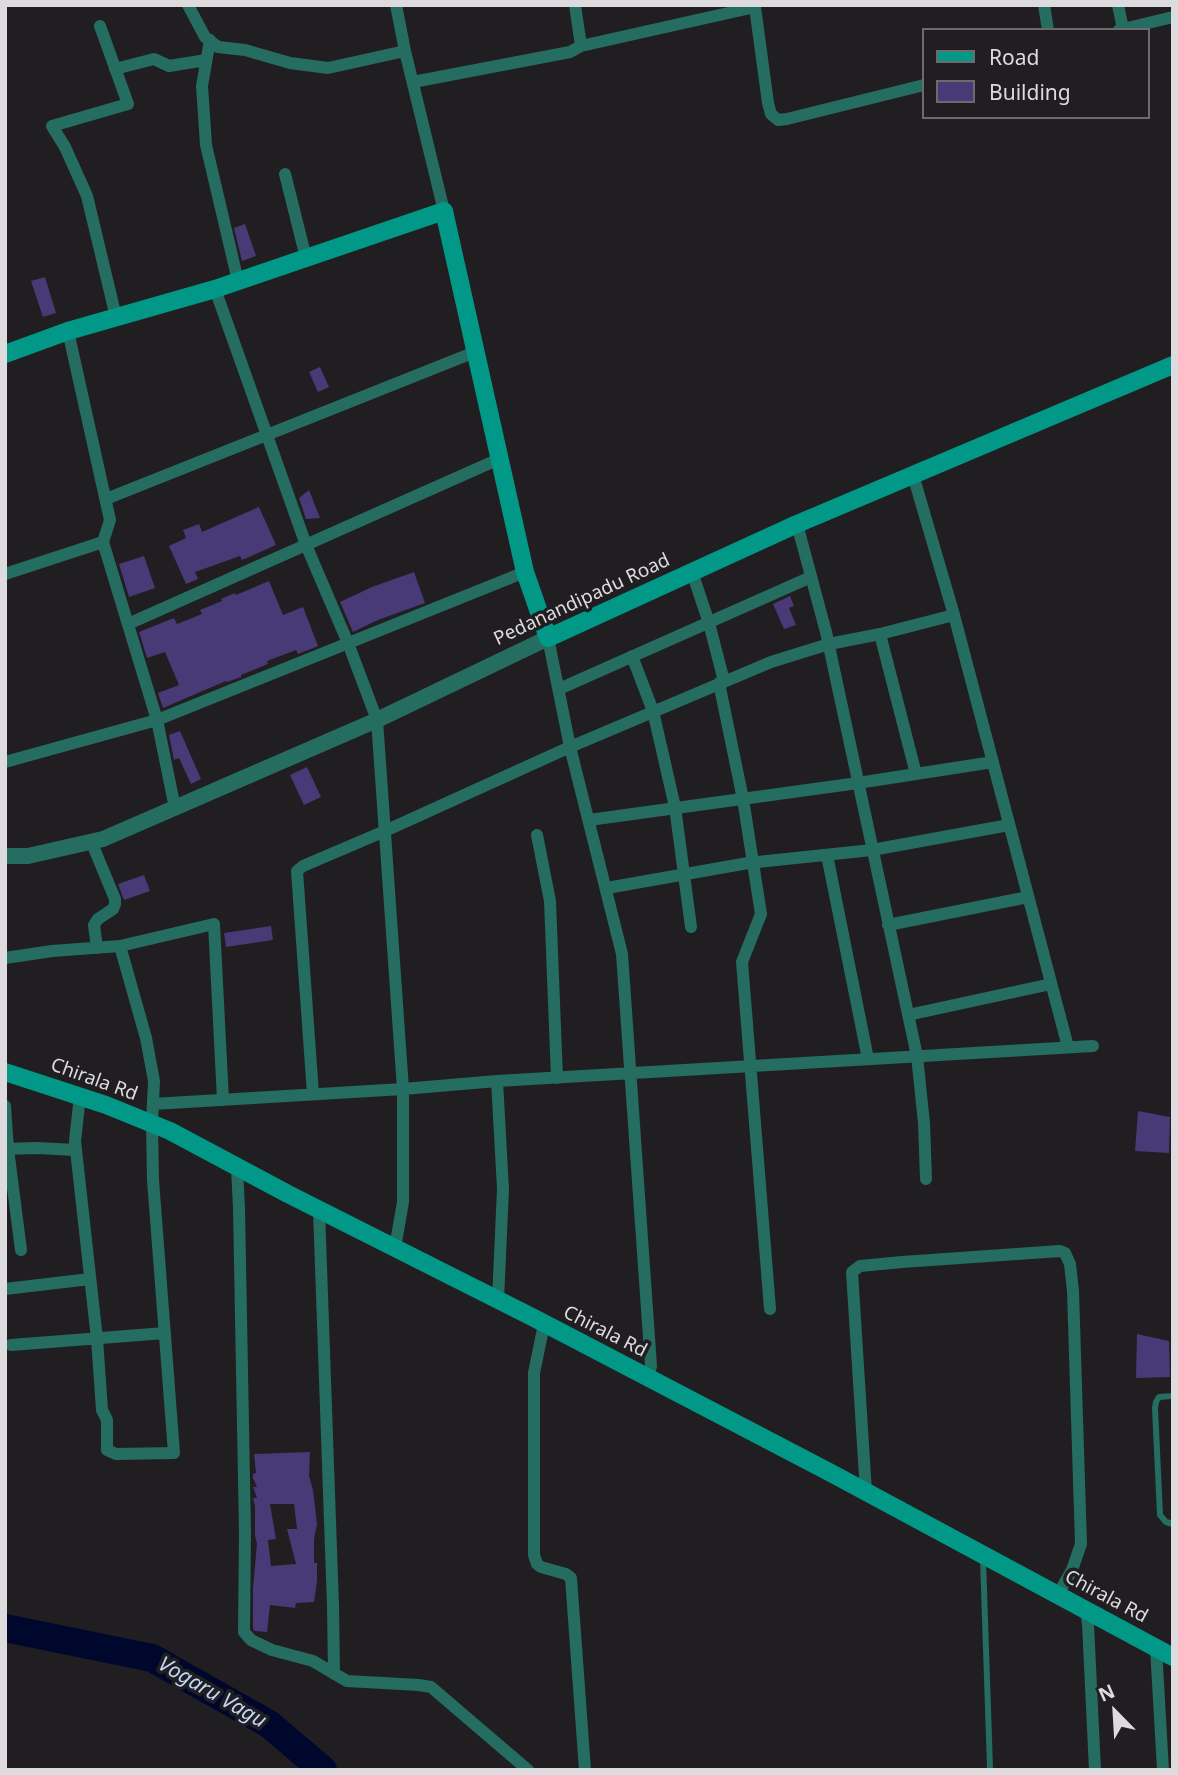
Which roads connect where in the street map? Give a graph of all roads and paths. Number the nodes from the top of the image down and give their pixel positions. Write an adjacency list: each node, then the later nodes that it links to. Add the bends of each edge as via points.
1 (188, 5): 12 (street)
2 (396, 5): 14 (street)
3 (575, 5): 13 (street)
4 (1044, 5): 9 (street)
5 (1118, 5): 10 (street)
6 (755, 6): 13 (street); 18 (street, via 768,103 778,120)
7 (1173, 17): 11 (street)
8 (100, 26): 16 (street)
9 (1048, 28)
10 (1121, 28)
11 (1125, 28)
12 (210, 40): 14 (street, via 218,47 328,68); 15 (street)
13 (581, 46): 17 (street, via 570,52)
14 (405, 51): 17 (street)
15 (206, 60): 16 (street, via 169,66 154,60); 22 (street, via 202,86 206,145)
16 (115, 69): 24 (street, via 128,104 52,126 87,196)
17 (413, 82): 20 (street)
18 (922, 86)
19 (285, 174): 21 (street)
20 (444, 212): 21 (main road); 26 (main road)
21 (306, 258): 22 (main road)
22 (238, 281): 23 (main road)
23 (215, 289): 24 (main road); 29 (street)
24 (116, 317): 25 (main road)
25 (68, 331): 27 (main road); 32 (street)
26 (475, 352): 29 (street); 30 (main road)
27 (5, 354)
28 (1173, 365): 31 (main road, Pedanandipadu Road)
29 (267, 435): 32 (street); 35 (street)
30 (499, 459): 35 (street); 36 (main road)
31 (913, 475): 33 (main road, Pedanandipadu Road); 40 (street)
32 (106, 499): 34 (street, via 110,520)
33 (797, 524): 37 (main road, Pedanandipadu Road); 39 (street)
34 (103, 542): 38 (street); 42 (street)
35 (306, 545): 42 (street); 45 (street)
36 (525, 572): 44 (main road); 45 (street)
37 (692, 572): 41 (street); 44 (main road, Pedanandipadu Road)
38 (5, 574)
39 (811, 577): 41 (street); 46 (street)
40 (954, 615): 43 (street); 55 (street)
41 (709, 623): 47 (street); 48 (street)
42 (128, 624): 51 (street)
43 (880, 634): 46 (street); 56 (street)
44 (548, 638): 49 (street); 52 (street, Pedanandipadu Road)
45 (348, 643): 51 (street); 52 (street)
46 (829, 644): 48 (street); 57 (street)
47 (632, 656): 49 (street); 50 (street)
48 (722, 682): 50 (street); 58 (street)
49 (559, 689): 53 (street)
50 (653, 711): 53 (street); 59 (street)
51 (157, 720): 54 (street); 60 (street)
52 (377, 720): 60 (street, Pedanandipadu Road); 63 (street)
53 (570, 747): 61 (street); 63 (street)
54 (5, 762)
55 (993, 762): 56 (street); 62 (street)
56 (916, 774): 57 (street)
57 (858, 783): 58 (street); 66 (street)
58 (743, 799): 59 (street); 69 (street)
59 (675, 807): 61 (street); 70 (street)
60 (175, 808): 65 (street, Pedanandipadu Road)
61 (589, 820): 71 (street)
62 (1009, 825): 66 (street); 72 (street)
63 (385, 831): 89 (street); 90 (street, via 297,871)
64 (537, 835): 87 (street, via 550,901)
65 (91, 841): 68 (street, Pedanandipadu Road, via 28,856); 76 (street, via 115,899 113,909 94,925)
66 (872, 850): 67 (street); 73 (street)
67 (827, 855): 69 (street); 83 (street)
68 (5, 856)
69 (754, 862): 70 (street); 84 (street, via 761,914 742,962)
70 (684, 874): 71 (street); 74 (street)
71 (607, 888): 86 (street, via 622,954)
72 (1028, 897): 73 (street); 78 (street)
73 (888, 925): 79 (street)
74 (691, 927)
75 (120, 946): 76 (street); 92 (street, via 214,924); 93 (street, via 146,1038)
76 (97, 948): 77 (street)
77 (5, 958)
78 (1051, 985): 79 (street); 81 (street)
79 (908, 1015): 82 (street)
80 (1093, 1045): 81 (street)
81 (1068, 1047): 82 (street)
82 (917, 1056): 83 (street); 99 (street)
83 (868, 1059): 84 (street)
84 (752, 1066): 86 (street); 106 (street)
85 (5, 1072): 91 (main road, Chirala Rd)
86 (630, 1073): 87 (street); 111 (street, via 652,1366)
87 (557, 1077): 88 (street)
88 (497, 1081): 89 (street); 105 (street, via 503,1189)
89 (403, 1089): 90 (street); 101 (street, via 403,1202)
90 (313, 1094): 92 (street)
91 (80, 1096): 95 (main road, Chirala Rd); 97 (street)
92 (223, 1100): 93 (street)
93 (153, 1104): 95 (street)
94 (5, 1106): 96 (street)
95 (152, 1124): 98 (main road, Chirala Rd); 108 (street)
96 (7, 1149): 97 (street); 102 (street)
97 (76, 1150): 103 (street)
98 (237, 1168): 100 (main road, Chirala Rd); 120 (street, via 244,1632 251,1640 313,1661)
99 (926, 1179)
100 (318, 1210): 101 (main road, Chirala Rd); 120 (street)
101 (395, 1248): 105 (main road, Chirala Rd)
102 (21, 1250)
103 (90, 1279): 104 (street); 109 (street)
104 (5, 1289)
105 (498, 1300): 107 (main road, Chirala Rd)
106 (770, 1309)
107 (544, 1324): 111 (main road, Chirala Rd); 123 (street, via 534,1373 534,1555 541,1567 571,1578)
108 (165, 1333): 109 (street); 109 (street, via 174,1453 116,1454 107,1450)
109 (97, 1339): 110 (street)
110 (11, 1345)
111 (648, 1378): 113 (main road, Chirala Rd)
112 (1173, 1396): 114 (lane, via 1159,1397 1155,1408 1160,1515)
113 (866, 1492): 115 (main road, Chirala Rd); 116 (street, via 852,1272 860,1266 902,1262 1065,1253 1073,1291 1081,1544)
114 (1173, 1524)
115 (983, 1555): 116 (main road, Chirala Rd); 121 (lane)
116 (1057, 1595): 117 (main road, Chirala Rd)
117 (1086, 1611): 118 (main road, Chirala Rd); 124 (street)
118 (1156, 1648): 119 (main road, Chirala Rd); 125 (street)
119 (1173, 1657)
120 (334, 1674): 122 (street, via 347,1682 431,1687)
121 (990, 1768)
122 (528, 1770)
123 (585, 1770)
124 (1095, 1770)
125 (1163, 1770)

